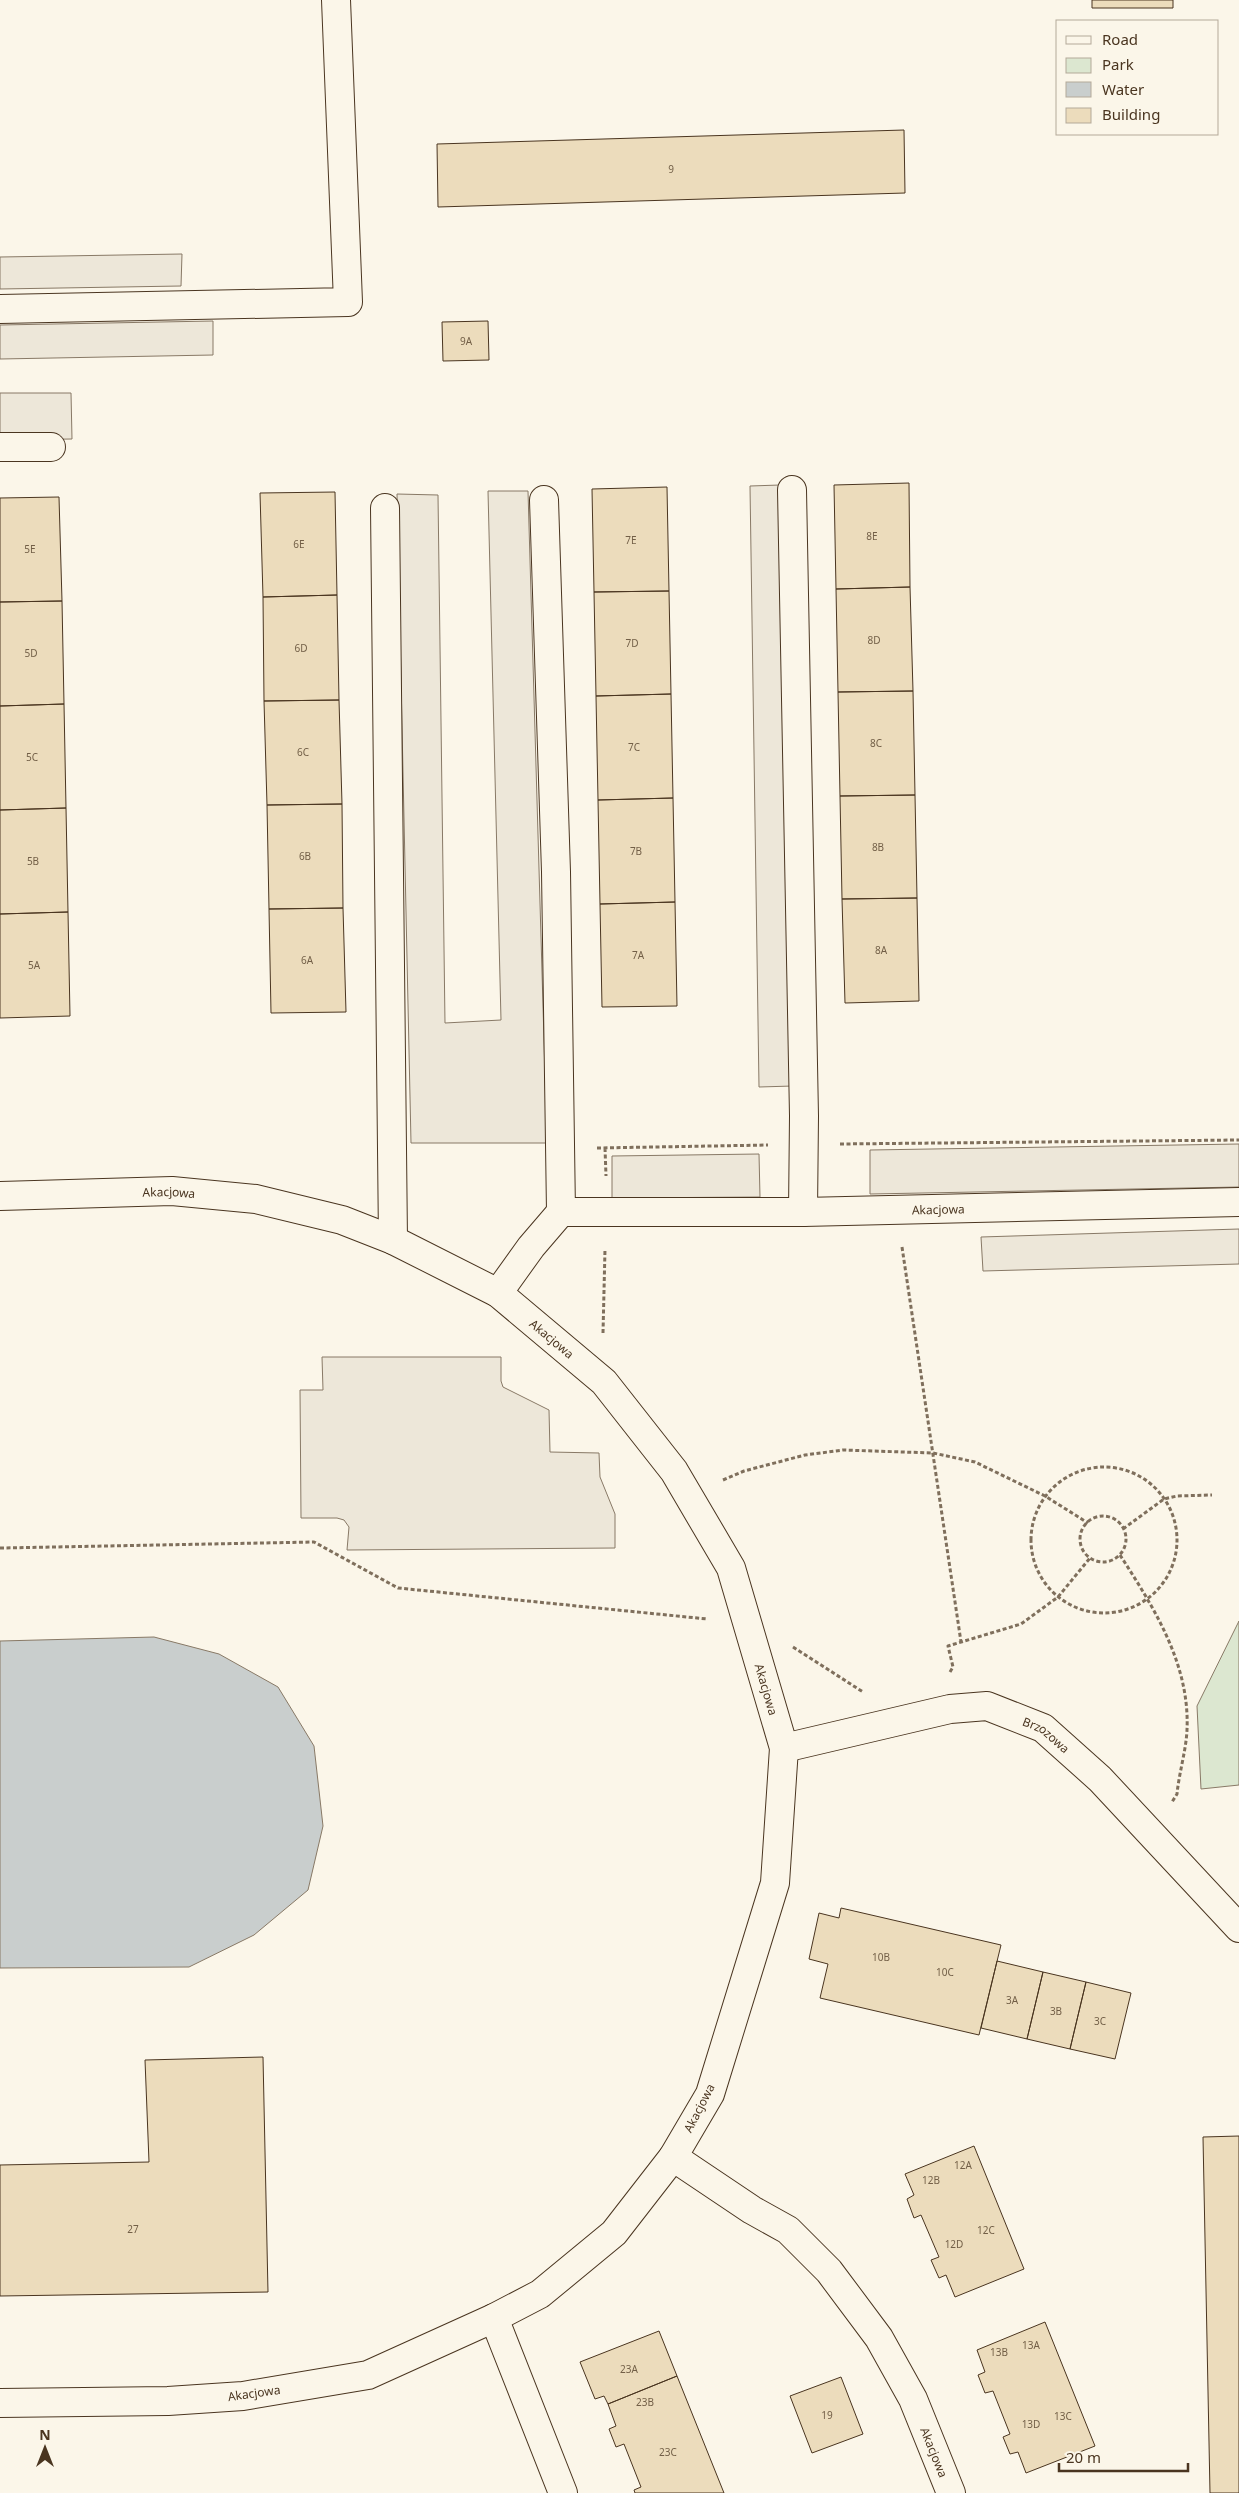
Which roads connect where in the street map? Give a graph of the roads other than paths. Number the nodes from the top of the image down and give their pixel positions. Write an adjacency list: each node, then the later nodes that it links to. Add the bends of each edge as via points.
1 (336, 0): 2 (street, via 348,302)
2 (0, 308)
3 (0, 447): 4 (street)
4 (51, 447)
5 (792, 490): 11 (street)
6 (544, 500): 10 (street, via 556,862)
7 (385, 508): 12 (street)
8 (0, 1196): 12 (street, Akacjowa, via 172,1191 256,1199 342,1220)
9 (1239, 1202): 11 (street, Akacjowa)
10 (561, 1212): 11 (street, Akacjowa); 13 (street)
11 (803, 1212)
12 (393, 1240): 13 (street, Akacjowa)
13 (498, 1293): 14 (street, Akacjowa, via 604,1382 674,1471 731,1568)
14 (784, 1748): 15 (street, Brzozowa, via 950,1709 987,1706 1043,1728 1100,1779); 16 (street, Akacjowa, via 776,1882 710,2094)
15 (1239, 1928)
16 (673, 2157): 17 (street, Akacjowa, via 614,2233 540,2294); 20 (street, Akacjowa, via 788,2230 829,2272 879,2338 913,2399)
17 (494, 2318): 18 (street, Akacjowa, via 368,2375 242,2396 168,2401); 19 (street)
18 (0, 2403)
19 (563, 2493)
20 (951, 2493)

